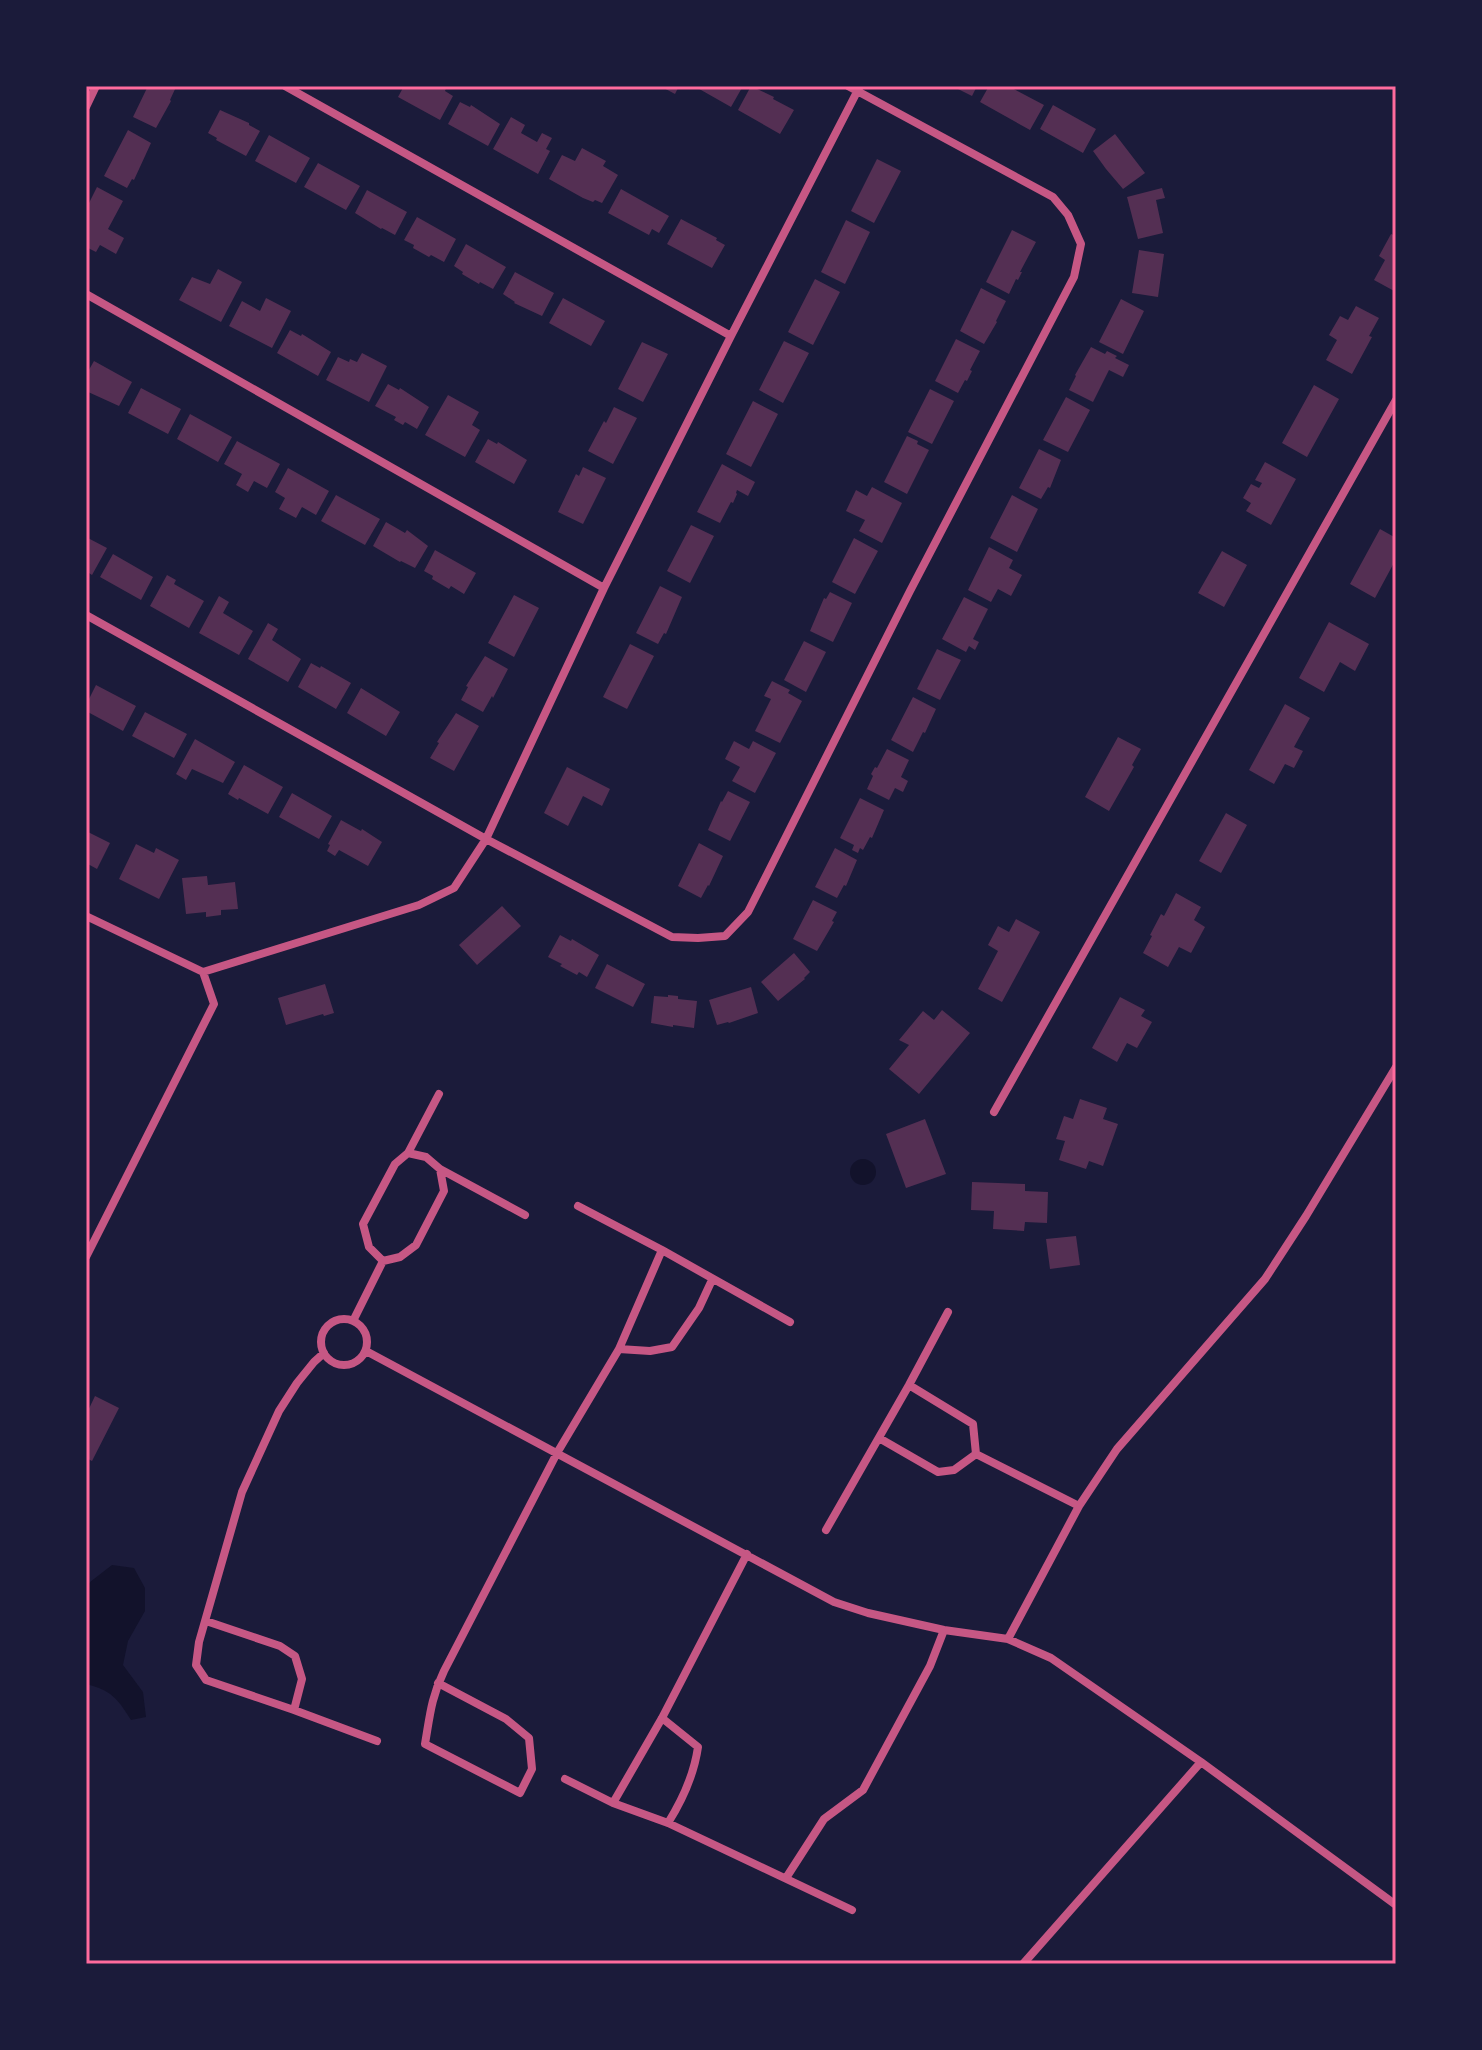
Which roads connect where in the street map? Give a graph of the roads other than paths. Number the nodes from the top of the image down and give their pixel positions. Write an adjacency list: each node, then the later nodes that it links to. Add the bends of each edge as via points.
1 (96, 86): 5 (street)
2 (285, 86): 7 (street)
3 (848, 86): 4 (street)
4 (859, 89): 7 (street); 11 (street, via 1053,197 1081,244 1074,277 748,912 725,936 672,937)
5 (86, 107)
6 (86, 294): 9 (street)
7 (731, 336): 9 (street)
8 (1396, 400): 16 (street)
9 (604, 588): 11 (street)
10 (86, 615): 11 (street)
11 (486, 839): 13 (street, via 454,888 419,905)
12 (86, 916): 13 (street)
13 (203, 972): 22 (street, via 214,1004)
14 (1396, 1067): 35 (street, via 1265,1279 1117,1449)
15 (439, 1094): 17 (street)
16 (994, 1112)
17 (408, 1153): 18 (street, via 426,1157); 23 (street, via 395,1164 363,1224 369,1247)
18 (440, 1169): 20 (street); 23 (street, via 444,1191 416,1245)
19 (578, 1206): 21 (street)
20 (525, 1215)
21 (662, 1250): 24 (street); 28 (street)
22 (86, 1257)
23 (383, 1261): 26 (street)
24 (712, 1280): 27 (street); 28 (street, via 672,1347)
25 (948, 1312): 31 (street)
26 (353, 1321): 29 (street, via 367,1337); 30 (street, via 338,1320 326,1328)
27 (790, 1322)
28 (619, 1349): 33 (street)
29 (366, 1351): 30 (street, via 348,1365 333,1362); 33 (street)
30 (324, 1353): 38 (street, via 279,1411 242,1492)
31 (909, 1385): 32 (street); 34 (street, via 973,1424)
32 (879, 1438): 34 (street, via 938,1472 954,1470); 36 (street)
33 (557, 1453): 37 (street); 41 (street)
34 (976, 1454): 35 (street)
35 (1079, 1506): 40 (street)
36 (826, 1530)
37 (747, 1554): 39 (street, via 834,1602); 43 (street)
38 (206, 1621): 42 (street, via 295,1656 302,1679); 42 (street, via 196,1665 206,1680)
39 (944, 1630): 40 (street); 49 (street, via 863,1790 824,1819)
40 (1008, 1639): 45 (street, via 1051,1658)
41 (438, 1683): 41 (street, via 425,1744 520,1793 532,1769 529,1738 506,1719)
42 (294, 1710): 44 (street)
43 (662, 1718): 47 (street); 48 (street, via 698,1747 695,1769)
44 (377, 1741)
45 (1201, 1762): 50 (street); 52 (street)
46 (565, 1779): 47 (street)
47 (613, 1803): 48 (street)
48 (668, 1823): 49 (street)
49 (786, 1878): 51 (street)
50 (1396, 1905)
51 (852, 1910)
52 (1023, 1964)

